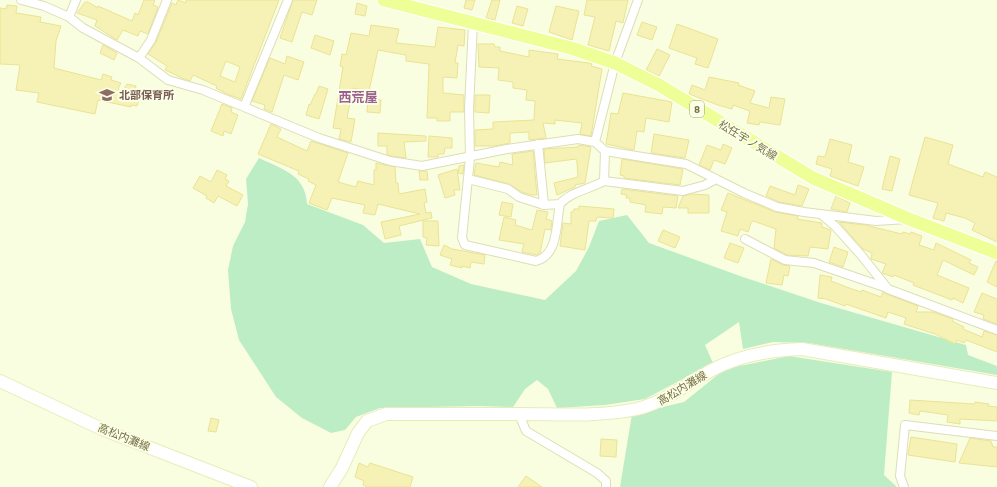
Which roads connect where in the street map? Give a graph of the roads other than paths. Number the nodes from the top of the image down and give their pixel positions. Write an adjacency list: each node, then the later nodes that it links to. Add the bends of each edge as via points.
1 (21, 0): 7 (street, via 44,6)
2 (76, 0): 7 (street)
3 (167, 0): 9 (street, via 151,40)
4 (288, 0): 11 (street)
5 (384, 0): 8 (main road, 松任宇ノ気線 / 8)
6 (638, 0): 10 (street)
7 (69, 17): 9 (street, via 83,28)
8 (473, 23): 10 (main road, 松任宇ノ気線 / 8, via 594,54); 15 (street, via 469,109)
9 (138, 58): 11 (street, via 168,80 204,90)
10 (615, 63): 12 (street); 22 (main road, 松任宇ノ気線 / 8, via 659,85 813,178)
11 (244, 107): 15 (street, via 319,138 405,165 422,166)
12 (595, 142): 13 (street, via 578,139); 14 (street)
13 (538, 144): 15 (street); 20 (street)
14 (606, 151): 17 (street, via 686,164); 18 (street)
15 (470, 158): 16 (street)
16 (468, 179): 19 (street, via 462,238 465,244 536,262 541,260 555,240); 20 (street, via 508,189 519,197)
17 (716, 179): 18 (street, via 683,191); 21 (street, via 776,207)
18 (604, 181): 19 (street, via 569,196)
19 (560, 204): 20 (street)
20 (544, 205)
21 (822, 215): 22 (street, via 876,221); 25 (street, via 862,255)
22 (909, 219): 24 (main road, 松任宇ノ気線 / 8)
23 (744, 239): 25 (street, via 785,260 814,263)
24 (997, 253)
25 (888, 288): 26 (street)
26 (997, 330)
27 (0, 381): 31 (main road, 高松内灘線, via 104,430)
28 (997, 383): 29 (main road, 高松内灘線, via 802,349 776,350 741,356 712,370 656,404 636,409 558,415)
29 (519, 414): 32 (main road, 高松内灘線, via 386,414 367,421); 33 (street, via 526,431 597,473 606,481)
30 (997, 436): 34 (street, via 905,425 900,476)
31 (251, 487)
32 (330, 487)
33 (606, 487)
34 (904, 487)

